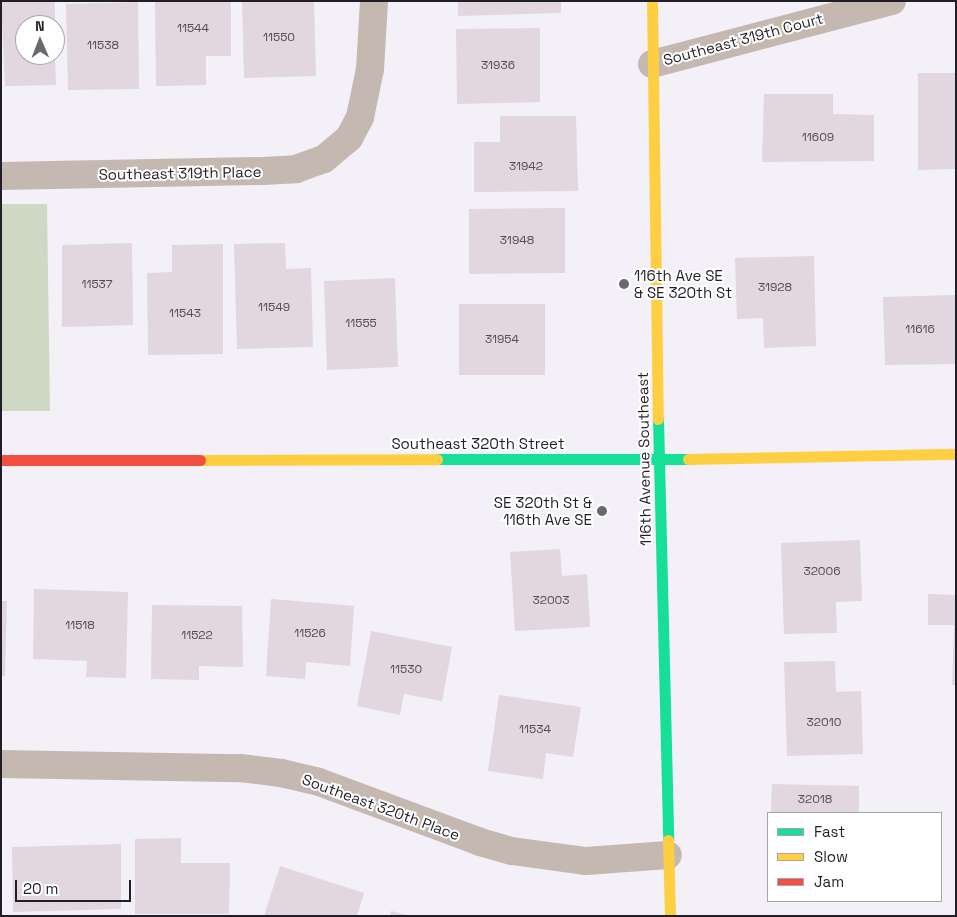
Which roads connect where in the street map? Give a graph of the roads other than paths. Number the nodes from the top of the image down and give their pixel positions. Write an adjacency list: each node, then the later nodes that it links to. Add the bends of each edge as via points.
1 (374, 1): 5 (street, Southeast 319th Place, via 367,88 360,118 349,138 324,159 296,169)
2 (652, 1): 4 (street, 116th Avenue Southeast)
3 (892, 1): 4 (street, Southeast 319th Court)
4 (652, 64): 7 (street, 116th Avenue Southeast)
5 (1, 176)
6 (956, 454): 7 (street, Southeast 320th Street)
7 (659, 459): 8 (street, Southeast 320th Street); 10 (street, 116th Avenue Southeast)
8 (1, 460)
9 (1, 764): 10 (street, Southeast 320th Place, via 240,768 281,773 319,782 480,842 521,853 586,861)
10 (668, 854): 11 (street, 116th Avenue Southeast)
11 (670, 916)

